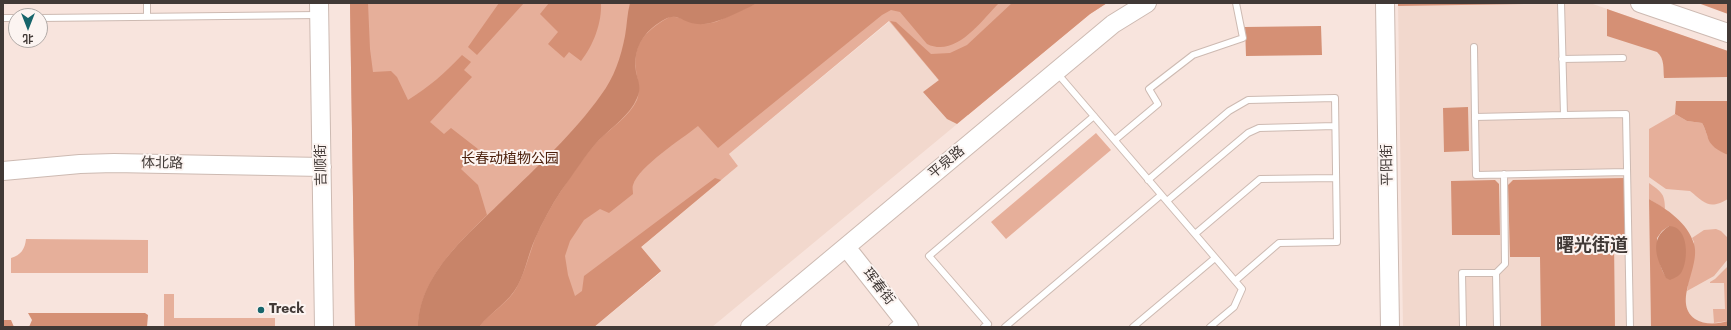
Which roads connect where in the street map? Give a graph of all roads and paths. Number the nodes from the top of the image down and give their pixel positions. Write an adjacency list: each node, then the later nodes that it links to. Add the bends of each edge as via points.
1 (147, 3): 8 (lane)
2 (1147, 3): 14 (street, 平泉路, via 1113,24)
3 (1236, 3): 19 (lane, via 1243,38 1193,55 1149,89 1158,104)
4 (1385, 3): 40 (street, 平阳街)
5 (1561, 3): 13 (lane)
6 (1640, 3): 10 (street)
7 (319, 9): 8 (lane); 20 (street, 吉顺街)
8 (147, 16): 9 (lane)
9 (48, 18)
10 (1728, 33)
11 (1474, 47): 17 (lane)
12 (1623, 58): 13 (lane)
13 (1562, 59): 15 (lane)
14 (1056, 71): 16 (lane); 29 (street, 平泉路)
15 (1564, 115): 17 (lane); 22 (lane, via 1626,114)
16 (1094, 116): 19 (lane); 36 (lane, via 929,256 988,324)
17 (1475, 117): 23 (lane, via 1476,174)
18 (1335, 126): 24 (lane); 25 (lane, via 1335,98 1248,100 1229,111); 27 (lane, via 1259,128 1248,133)
19 (1115, 140): 25 (lane)
20 (322, 167): 21 (street, 体北路, via 114,163); 34 (street, 吉顺街)
21 (3, 172)
22 (1627, 172): 23 (lane); 43 (lane)
23 (1504, 174): 31 (lane, via 1506,264)
24 (1336, 178): 28 (lane, via 1260,179); 32 (lane, via 1337,242 1279,243)
25 (1148, 180): 26 (lane)
26 (1161, 195): 27 (lane); 37 (lane)
27 (1167, 201): 28 (lane)
28 (1195, 234): 30 (lane)
29 (846, 247): 33 (street, 珲春街); 35 (street, 平泉路)
30 (1215, 258): 32 (lane); 38 (lane)
31 (1496, 273): 41 (lane, via 1462,273); 42 (lane)
32 (1235, 281): 39 (lane, via 1242,289 1234,307)
33 (901, 324)
34 (324, 327)
35 (750, 327)
36 (984, 327)
37 (1005, 327)
38 (1133, 327)
39 (1210, 327)
40 (1390, 327)
41 (1463, 327)
42 (1497, 327)
43 (1630, 327)

